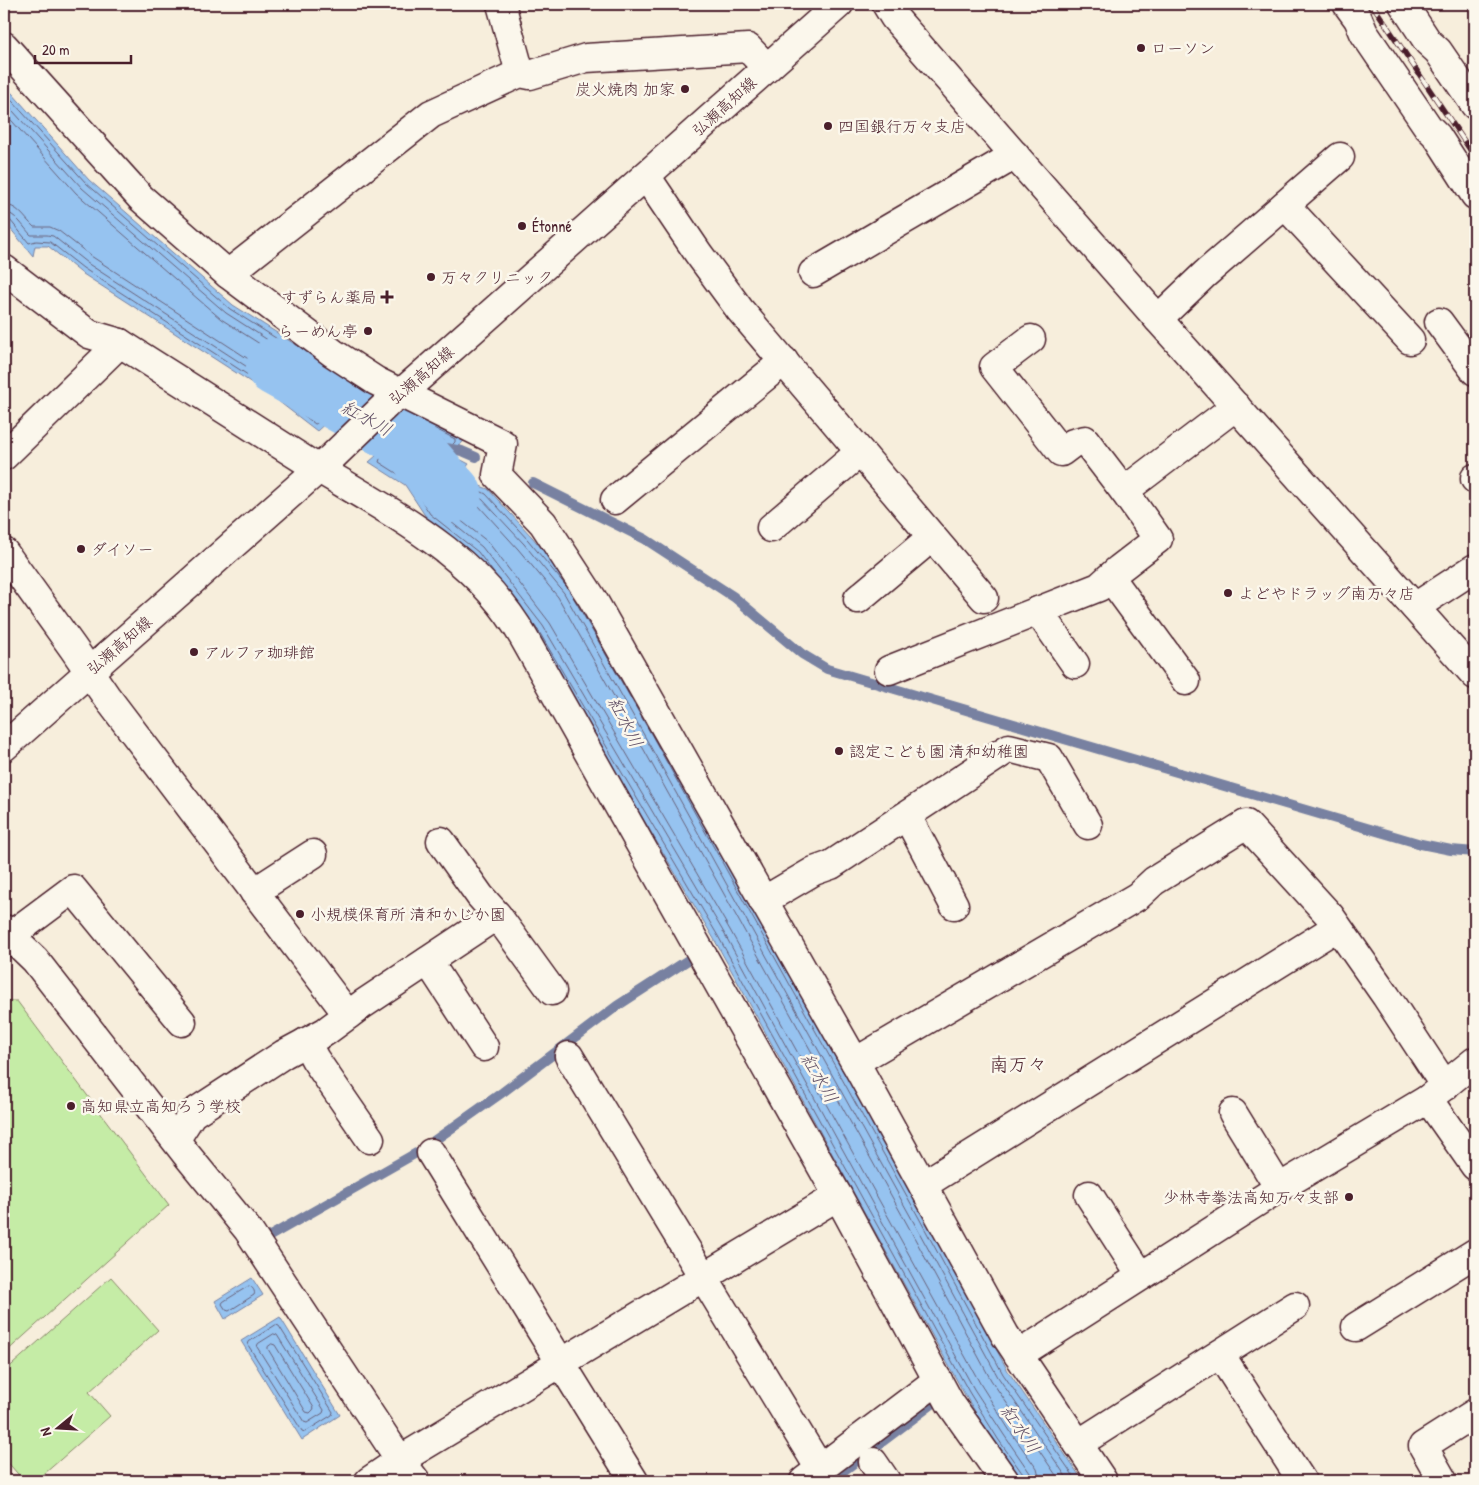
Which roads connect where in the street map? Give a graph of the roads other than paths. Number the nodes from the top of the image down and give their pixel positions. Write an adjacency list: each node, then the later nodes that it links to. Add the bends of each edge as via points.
1 (501, 4): 8 (street)
2 (839, 4): 7 (street, 弘瀬高知線)
3 (886, 4): 10 (street)
4 (1348, 4): 13 (street, via 1364,33)
5 (1403, 4): 9 (street)
6 (4, 46): 16 (street, via 141,198)
7 (768, 68): 8 (street, via 748,48 586,58 530,75); 12 (street, 弘瀬高知線)
8 (520, 73): 16 (street, via 431,114)
9 (1475, 105)
10 (1015, 155): 17 (street); 18 (street)
11 (1340, 157): 14 (street)
12 (646, 176): 23 (street, via 719,282); 25 (street, 弘瀬高知線)
13 (1475, 195)
14 (1285, 205): 18 (street); 21 (street)
15 (4, 269): 22 (street, via 89,334)
16 (228, 274): 25 (street)
17 (813, 274)
18 (1158, 319): 26 (street)
19 (1438, 322): 24 (street)
20 (1031, 338): 30 (street, via 994,368 1061,452 1085,440)
21 (1410, 340)
22 (120, 343): 28 (street); 29 (street)
23 (784, 361): 27 (street); 31 (street)
24 (1475, 371)
25 (395, 398): 29 (street, 弘瀬高知線); 52 (street, via 503,444 497,475 543,523 592,598)
26 (1236, 406): 30 (street); 39 (street)
27 (860, 452): 32 (street); 33 (street)
28 (4, 456)
29 (325, 463): 43 (street, 弘瀬高知線); 75 (street, via 437,542 475,574 506,610)
30 (1124, 491): 36 (street, via 1158,539)
31 (615, 500)
32 (771, 528)
33 (932, 537): 37 (street); 38 (street)
34 (4, 552): 43 (street)
35 (1475, 568): 39 (street)
36 (1110, 577): 40 (street, via 1099,587); 45 (street)
37 (984, 598)
38 (858, 599)
39 (1415, 608): 44 (street)
40 (1038, 611): 41 (street); 42 (street)
41 (1076, 664)
42 (889, 670)
43 (89, 672): 46 (street, 弘瀬高知線); 51 (street)
44 (1475, 675)
45 (1186, 681)
46 (4, 747)
47 (907, 816): 48 (street, via 1009,748 1049,758); 52 (street, via 832,865 814,871); 53 (street)
48 (1088, 825)
49 (442, 841): 54 (street)
50 (313, 854): 51 (street)
51 (254, 892): 59 (street)
52 (763, 901): 65 (street)
53 (954, 906)
54 (497, 915): 57 (street); 58 (street)
55 (1337, 927): 65 (street, via 1246,824 1154,881 1138,896); 66 (street, via 1386,996); 72 (street)
56 (7, 932): 60 (street, via 73,889); 69 (street, via 35,960)
57 (428, 961): 59 (street); 62 (street)
58 (552, 991)
59 (348, 1015): 61 (street)
60 (182, 1022)
61 (306, 1042): 68 (street); 69 (street, via 192,1114)
62 (484, 1046)
63 (569, 1056): 78 (street)
64 (1475, 1061): 66 (street)
65 (855, 1062): 72 (street)
66 (1436, 1092): 71 (street); 73 (street)
67 (1233, 1113): 73 (street)
68 (370, 1139)
69 (176, 1140): 87 (street, via 248,1230)
70 (431, 1153): 83 (street)
71 (1475, 1166)
72 (923, 1185): 82 (street)
73 (1280, 1188): 77 (street)
74 (1089, 1195): 77 (street)
75 (838, 1196): 78 (street); 84 (street)
76 (1475, 1253): 80 (street)
77 (1141, 1276): 82 (street)
78 (702, 1277): 83 (street); 88 (street)
79 (1295, 1306): 81 (street)
80 (1356, 1327)
81 (1220, 1354): 86 (street); 94 (street)
82 (1018, 1355): 86 (street)
83 (560, 1363): 87 (street); 91 (street)
84 (938, 1380): 88 (street); 92 (street, via 950,1403)
85 (1475, 1413): 95 (street, via 1423,1446)
86 (1078, 1444): 93 (street)
87 (400, 1460): 89 (street); 90 (street)
88 (812, 1475)
89 (369, 1481)
90 (416, 1481)
91 (634, 1481)
92 (1005, 1481)
93 (1103, 1481)
94 (1302, 1481)
95 (1443, 1481)

